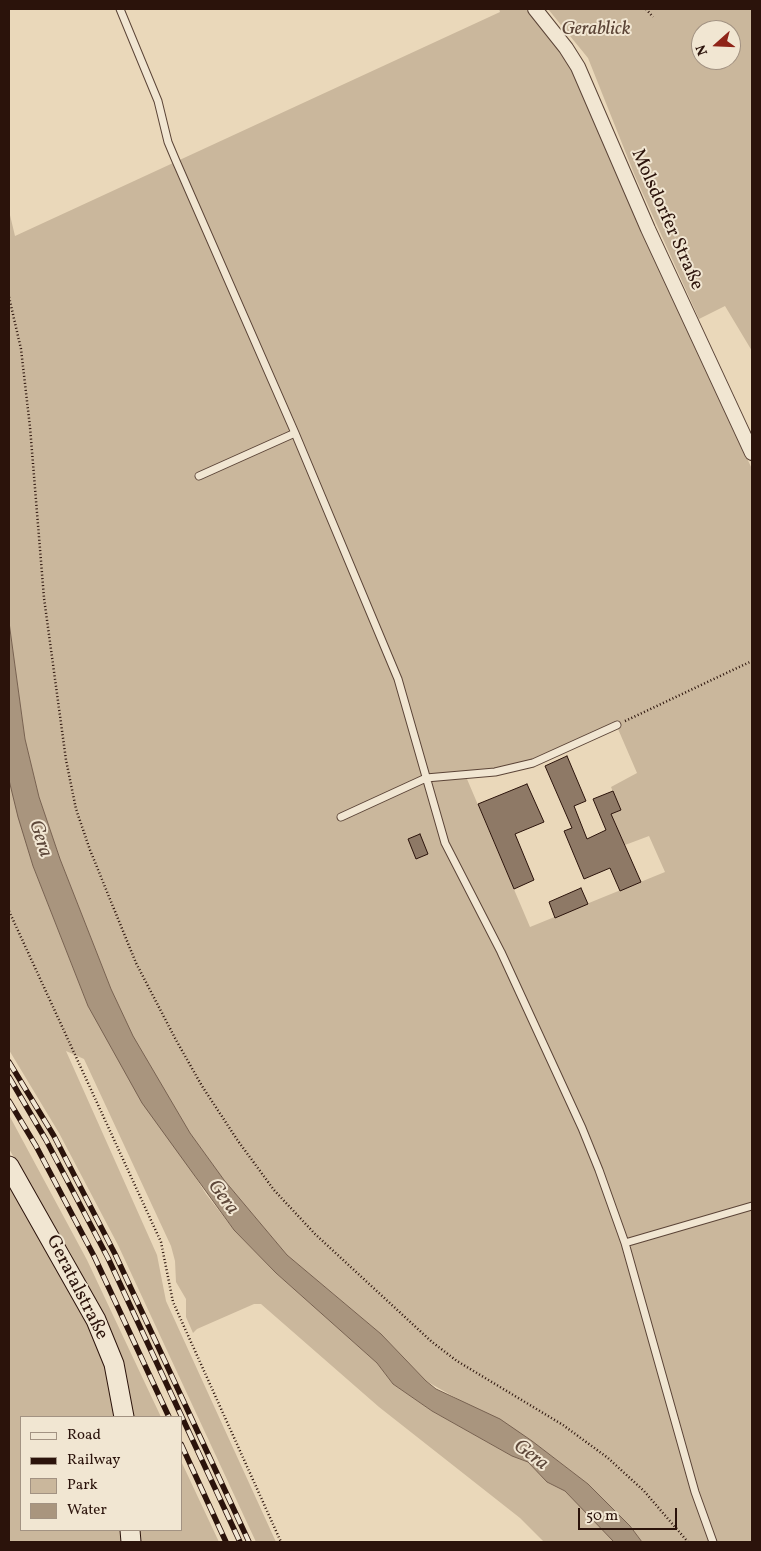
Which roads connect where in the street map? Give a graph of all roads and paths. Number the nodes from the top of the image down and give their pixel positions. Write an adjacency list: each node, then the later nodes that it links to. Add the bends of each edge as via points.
1 (120, 9): 6 (lane, via 158,101 171,148)
2 (535, 9): 7 (street, Molsdorfer Straße, via 578,67 648,230)
3 (646, 9): 4 (path)
4 (653, 17)
5 (9, 297): 19 (path, via 21,349 44,598 66,760 76,809 136,963 176,1040 238,1141 274,1190 315,1234 432,1342 457,1361 563,1425 608,1458 644,1492)
6 (295, 433): 8 (lane); 11 (lane, via 398,679)
7 (752, 453)
8 (199, 476)
9 (752, 661): 10 (path)
10 (617, 725): 11 (lane, via 533,763 495,772)
11 (426, 778): 12 (lane); 16 (lane, via 445,843 501,952 582,1128)
12 (341, 817)
13 (9, 911): 18 (path, via 161,1242 173,1302)
14 (9, 1166): 17 (street, Geratalstraße, via 96,1320 114,1364)
15 (752, 1206): 16 (lane)
16 (625, 1243): 20 (lane)
17 (124, 1416)
18 (281, 1542)
19 (688, 1542)
20 (712, 1542)

